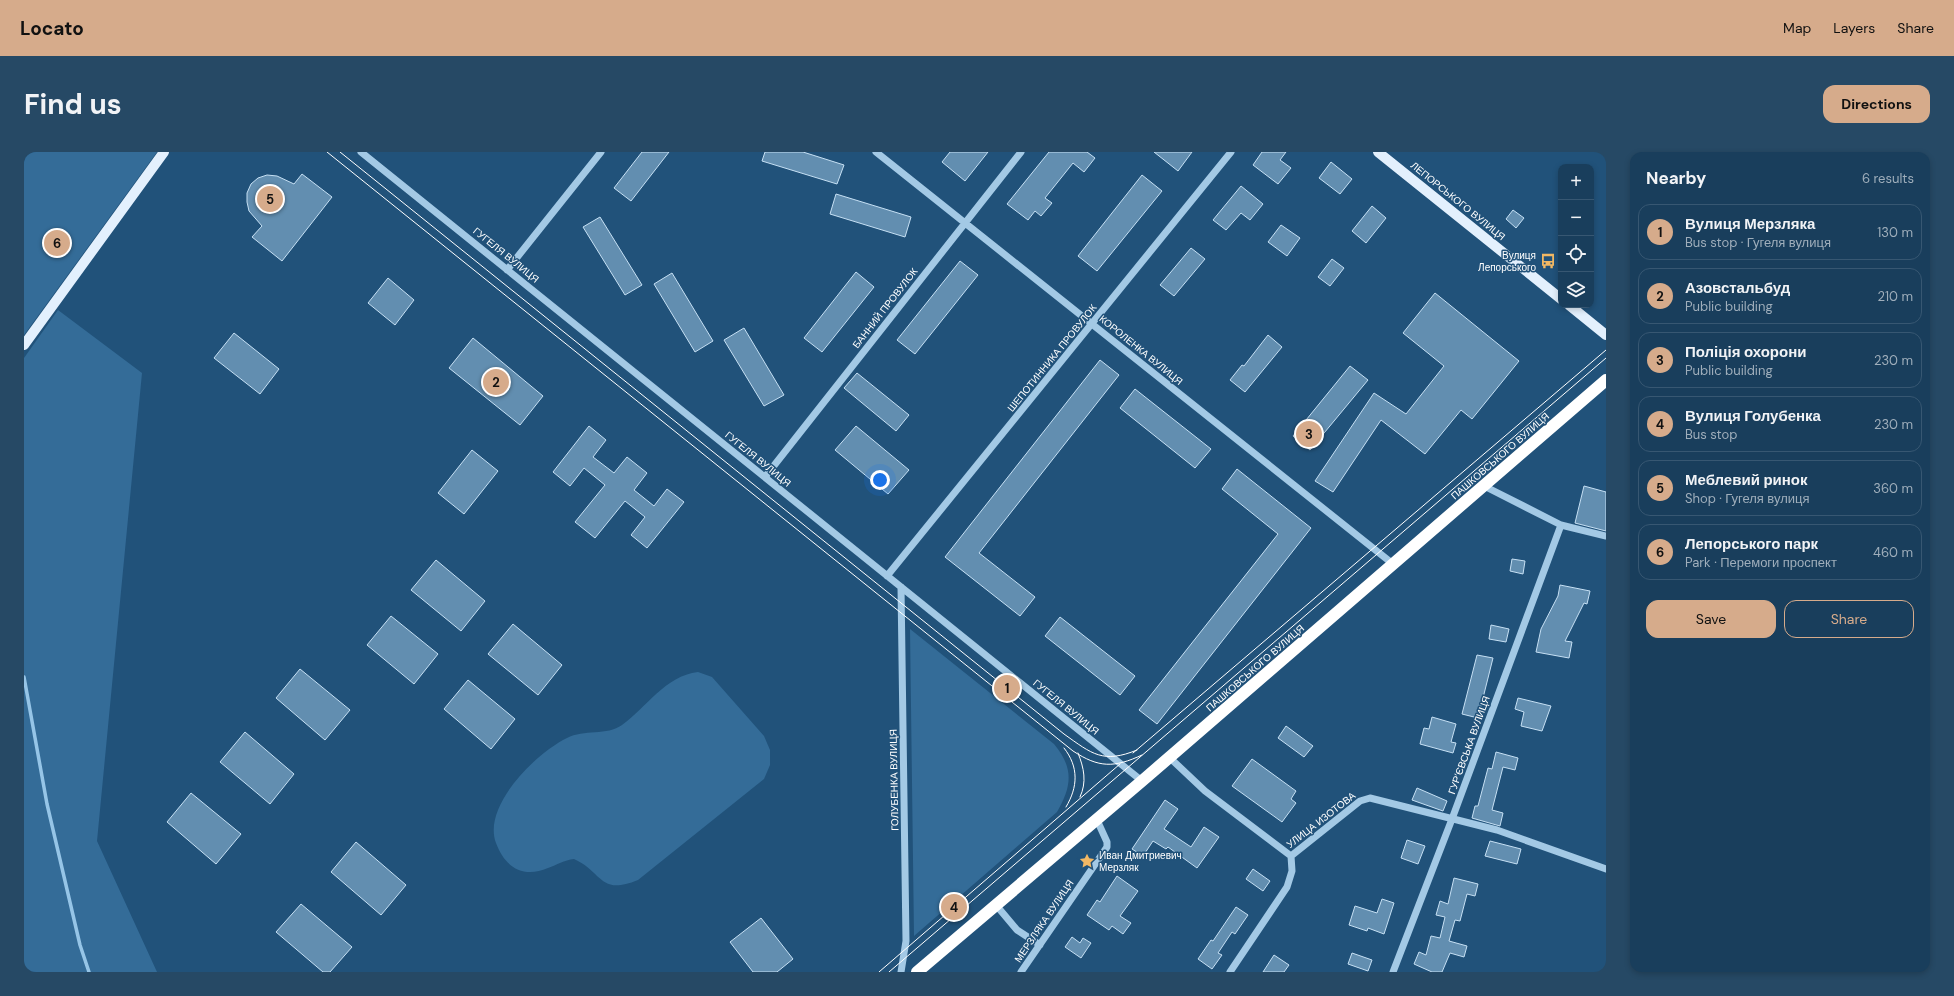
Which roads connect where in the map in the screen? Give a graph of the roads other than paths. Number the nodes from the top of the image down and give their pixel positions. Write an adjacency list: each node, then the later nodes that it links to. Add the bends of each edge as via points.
1 (164, 152): 14 (main road)
2 (361, 152): 9 (street, ГУГЕЛЯ ВУЛИЦЯ)
3 (601, 152): 9 (street)
4 (876, 152): 8 (street, КОРОЛЕНКА ВУЛИЦЯ)
5 (1021, 152): 8 (street, БАННИЙ ПРОВУЛОК)
6 (1231, 152): 12 (street, ШЕПОТИННИКА ПРОВУЛОК)
7 (1378, 152): 10 (main road, ЛЕПОРСЬКОГО ВУЛИЦЯ)
8 (965, 223): 12 (street, КОРОЛЕНКА ВУЛИЦЯ); 16 (street, БАННИЙ ПРОВУЛОК)
9 (507, 270): 16 (street, ГУГЕЛЯ ВУЛИЦЯ)
10 (1558, 297)
11 (1572, 308): 13 (main road)
12 (1092, 324): 20 (street, КОРОЛЕНКА ВУЛИЦЯ); 21 (street, ШЕПОТИННИКА ПРОВУЛОК)
13 (1606, 335)
14 (24, 345)
15 (1606, 380): 17 (highway, ПАШКОВСЬКОГО ВУЛИЦЯ)
16 (764, 477): 21 (street, ГУГЕЛЯ ВУЛИЦЯ)
17 (1484, 486): 18 (street); 20 (highway, ПАШКОВСЬКОГО ВУЛИЦЯ)
18 (1561, 525): 19 (street); 26 (street, ГУР’ЄВСЬКА ВУЛИЦЯ)
19 (1606, 536)
20 (1393, 564): 23 (highway, ПАШКОВСЬКОГО ВУЛИЦЯ)
21 (887, 576): 22 (street, ГУГЕЛЯ ВУЛИЦЯ)
22 (901, 587): 24 (street, ГУГЕЛЯ ВУЛИЦЯ); 31 (street, ГОЛУБЕНКА ВУЛИЦЯ, via 906,941)
23 (1169, 758): 24 (highway, ПАШКОВСЬКОГО ВУЛИЦЯ); 27 (street, УЛИЦА ИЗОТОВА, via 1205,791)
24 (1142, 781): 25 (highway, ПАШКОВСЬКОГО ВУЛИЦЯ)
25 (1097, 820): 29 (highway, ПАШКОВСЬКОГО ВУЛИЦЯ); 30 (street, МЕРЗЛЯКА ВУЛИЦЯ, via 1107,847)
26 (1452, 820): 27 (street, УЛИЦА ИЗОТОВА, via 1370,798 1364,799); 28 (street, УЛИЦА ИЗОТОВА, via 1497,830); 35 (street, ГУР’ЄВСЬКА ВУЛИЦЯ)
27 (1291, 856): 34 (street, via 1292,871 1287,887)
28 (1606, 869)
29 (996, 906): 30 (street, via 1017,930); 32 (highway, ПАШКОВСЬКОГО ВУЛИЦЯ)
30 (1040, 945): 33 (street, МЕРЗЛЯКА ВУЛИЦЯ)
31 (901, 972)
32 (917, 972)
33 (1021, 972)
34 (1230, 972)
35 (1393, 972)

